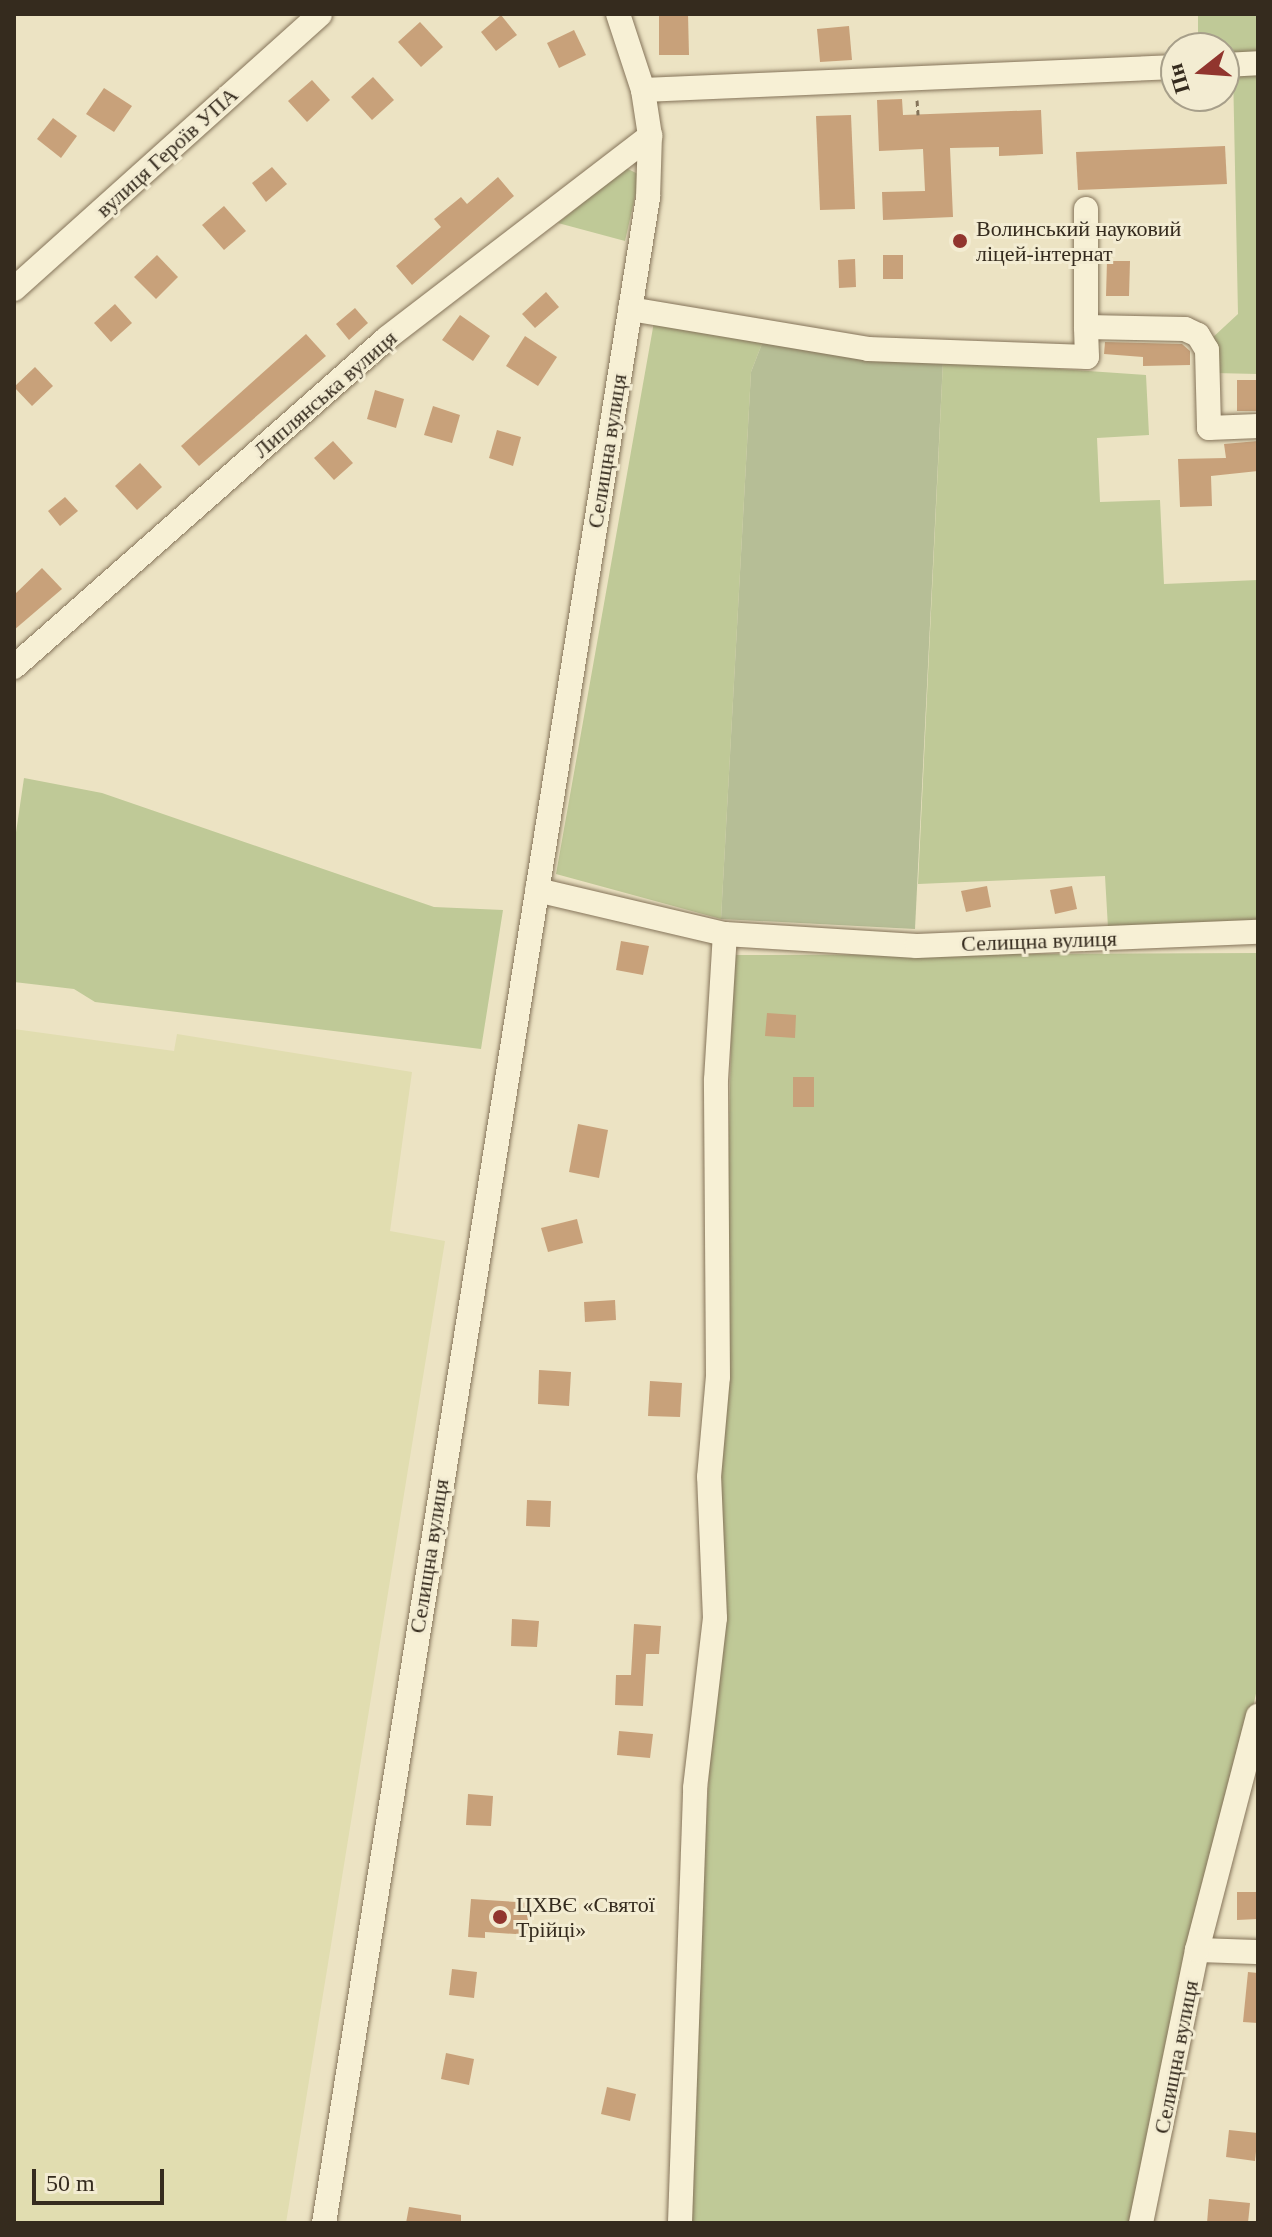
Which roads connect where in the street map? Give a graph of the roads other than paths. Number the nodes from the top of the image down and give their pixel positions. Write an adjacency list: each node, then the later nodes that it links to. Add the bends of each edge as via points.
1 (320, 14): 7 (street, вулиця Героїв УПА)
2 (618, 14): 4 (street, Селищна вулиця)
3 (1160, 68): 4 (street)
4 (643, 90): 5 (street, Селищна вулиця)
5 (650, 136): 8 (street, Селищна вулиця, via 648,198); 11 (street, Липлянська вулиця, via 387,338)
6 (1086, 209): 9 (street)
7 (14, 289)
8 (630, 309): 9 (street, via 868,349 1087,357); 12 (street, Селищна вулиця)
9 (1086, 327): 10 (street, via 1185,329 1198,335 1207,350 1209,428)
10 (1258, 426)
11 (14, 667)
12 (537, 890): 14 (street, Селищна вулиця); 18 (street, Селищна вулиця)
13 (1258, 932): 14 (street, Селищна вулиця, via 917,946)
14 (725, 934): 19 (street, via 716,1080 718,1377 709,1477 715,1618 695,1788)
15 (1258, 1716): 16 (street)
16 (1197, 1950): 17 (street, Селищна вулиця); 20 (street, Селищна вулиця)
17 (1258, 1952)
18 (324, 2223)
19 (680, 2223)
20 (1141, 2223)

